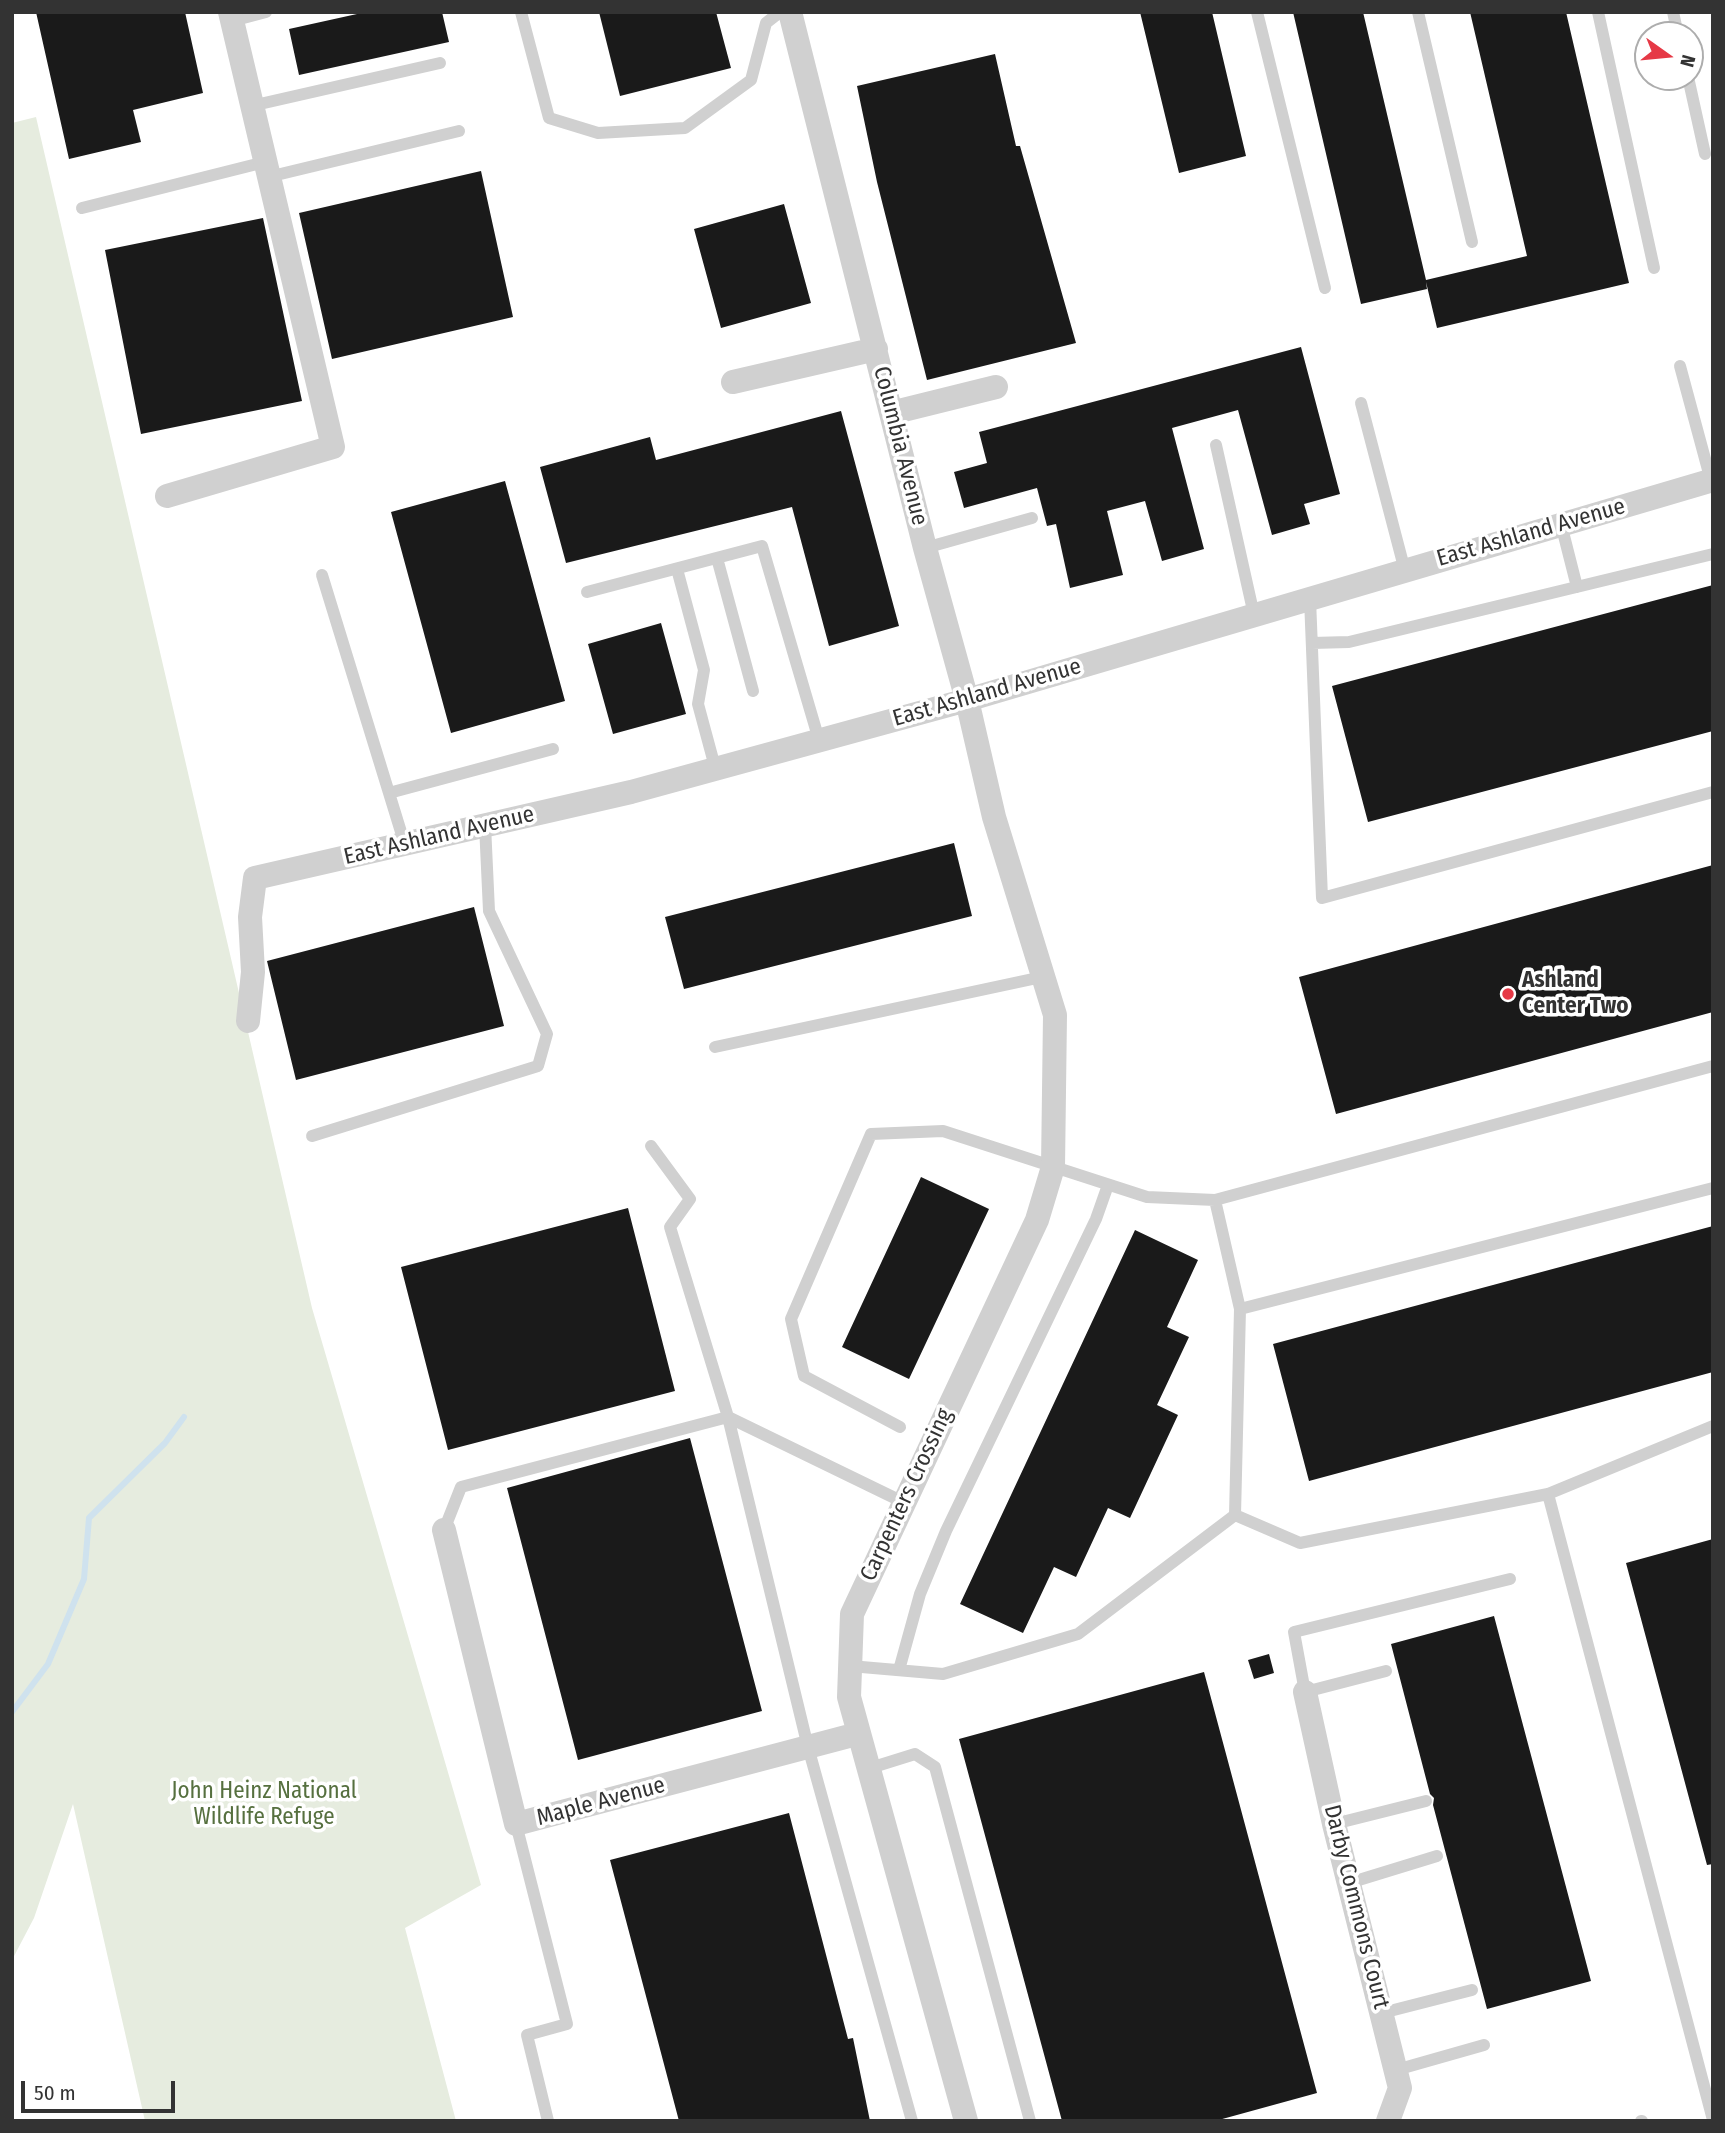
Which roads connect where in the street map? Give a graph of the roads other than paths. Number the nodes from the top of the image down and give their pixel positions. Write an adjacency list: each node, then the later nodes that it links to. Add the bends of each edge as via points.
1 (266, 12): 8 (lane)
2 (521, 12): 3 (lane, via 550,118 598,134 685,128 751,80 766,23)
3 (780, 12)
4 (790, 12): 19 (street, Columbia Avenue)
5 (1257, 12): 18 (lane)
6 (1418, 12): 16 (lane)
7 (1598, 12): 17 (lane)
8 (231, 16): 11 (street)
9 (440, 63): 11 (lane)
10 (1691, 91): 13 (lane)
11 (253, 114): 14 (street)
12 (459, 131): 14 (lane)
13 (1705, 153)
14 (266, 169): 15 (lane); 27 (street, via 333,447)
15 (82, 208)
16 (1472, 242)
17 (1654, 268)
18 (1325, 288)
19 (876, 349): 21 (street); 24 (street, Columbia Avenue)
20 (1680, 366): 26 (lane)
21 (733, 382)
22 (996, 387): 24 (street)
23 (1361, 403): 34 (lane)
24 (891, 413): 30 (street, Columbia Avenue)
25 (1216, 445): 39 (lane)
26 (1712, 480): 29 (street, East Ashland Avenue)
27 (167, 496)
28 (1031, 518): 30 (lane)
29 (1561, 524): 34 (street, East Ashland Avenue); 36 (lane)
30 (925, 548): 42 (street, Columbia Avenue)
31 (1713, 554): 36 (lane)
32 (717, 558): 33 (lane); 41 (lane); 43 (lane, via 762,546)
33 (677, 569): 37 (lane); 45 (lane, via 704,670 698,704)
34 (1405, 571): 38 (street, East Ashland Avenue)
35 (322, 575): 47 (lane)
36 (1577, 587): 40 (lane, via 1349,642)
37 (587, 592)
38 (1310, 599): 39 (street, East Ashland Avenue); 40 (lane)
39 (1254, 615): 42 (street, East Ashland Avenue)
40 (1312, 643): 46 (lane, via 1322,898)
41 (753, 691)
42 (967, 700): 43 (street, East Ashland Avenue); 50 (street, Columbia Avenue)
43 (819, 740): 45 (street, East Ashland Avenue)
44 (553, 749): 47 (lane)
45 (715, 767): 48 (street, East Ashland Avenue, via 631,792)
46 (1713, 792)
47 (389, 793): 49 (lane)
48 (485, 825): 49 (street, East Ashland Avenue); 55 (lane, via 489,911 547,1034 538,1066)
49 (405, 845): 52 (street, East Ashland Avenue, via 255,878)
50 (1012, 880): 51 (street, Carpenters Crossing)
51 (1042, 977): 53 (lane); 57 (street, Carpenters Crossing, via 1055,1015)
52 (248, 1021)
53 (715, 1047)
54 (1713, 1066): 60 (lane)
55 (312, 1136)
56 (651, 1146): 62 (lane, via 690,1199 670,1227)
57 (1053, 1167): 58 (lane); 64 (lane, via 943,1131 871,1134 792,1319 804,1377); 66 (street, Carpenters Crossing, via 1037,1220)
58 (1108, 1185): 60 (lane, via 1147,1197); 71 (lane, via 1096,1219 946,1531 920,1594)
59 (1713, 1188): 61 (lane)
60 (1215, 1200): 61 (lane)
61 (1240, 1309): 67 (lane)
62 (727, 1417): 66 (lane); 68 (lane, via 461,1487); 75 (lane)
63 (1713, 1426): 65 (lane)
64 (900, 1427)
65 (1548, 1494): 67 (lane, via 1300,1543); 86 (lane)
66 (904, 1502): 70 (street, Carpenters Crossing, via 852,1614)
67 (1235, 1514): 71 (lane, via 1078,1634 943,1674)
68 (444, 1530): 79 (street, Maple Avenue)
69 (1510, 1579): 73 (lane, via 1294,1632)
70 (850, 1666): 71 (lane); 74 (street, Carpenters Crossing, via 849,1697)
71 (899, 1670)
72 (1386, 1671): 73 (lane)
73 (1305, 1692): 78 (street, Darby Commons Court)
74 (857, 1734): 75 (street, Maple Avenue); 76 (street, Carpenters Crossing)
75 (808, 1747): 79 (street, Maple Avenue); 88 (lane)
76 (867, 1769): 89 (street, Carpenters Crossing); 90 (lane, via 915,1754 935,1767)
77 (1426, 1801): 78 (lane)
78 (1334, 1824): 81 (street, Darby Commons Court)
79 (516, 1825): 87 (lane, via 567,2024 527,2035)
80 (1437, 1856): 81 (lane)
81 (1349, 1883): 83 (street, Darby Commons Court)
82 (1472, 1990): 83 (lane)
83 (1382, 2013): 85 (street, Darby Commons Court)
84 (1484, 2045): 85 (lane)
85 (1396, 2070): 91 (street, Darby Commons Court, via 1401,2088)
86 (1713, 2120)
87 (548, 2121)
88 (912, 2121)
89 (966, 2121)
90 (1030, 2121)
91 (1388, 2121)

